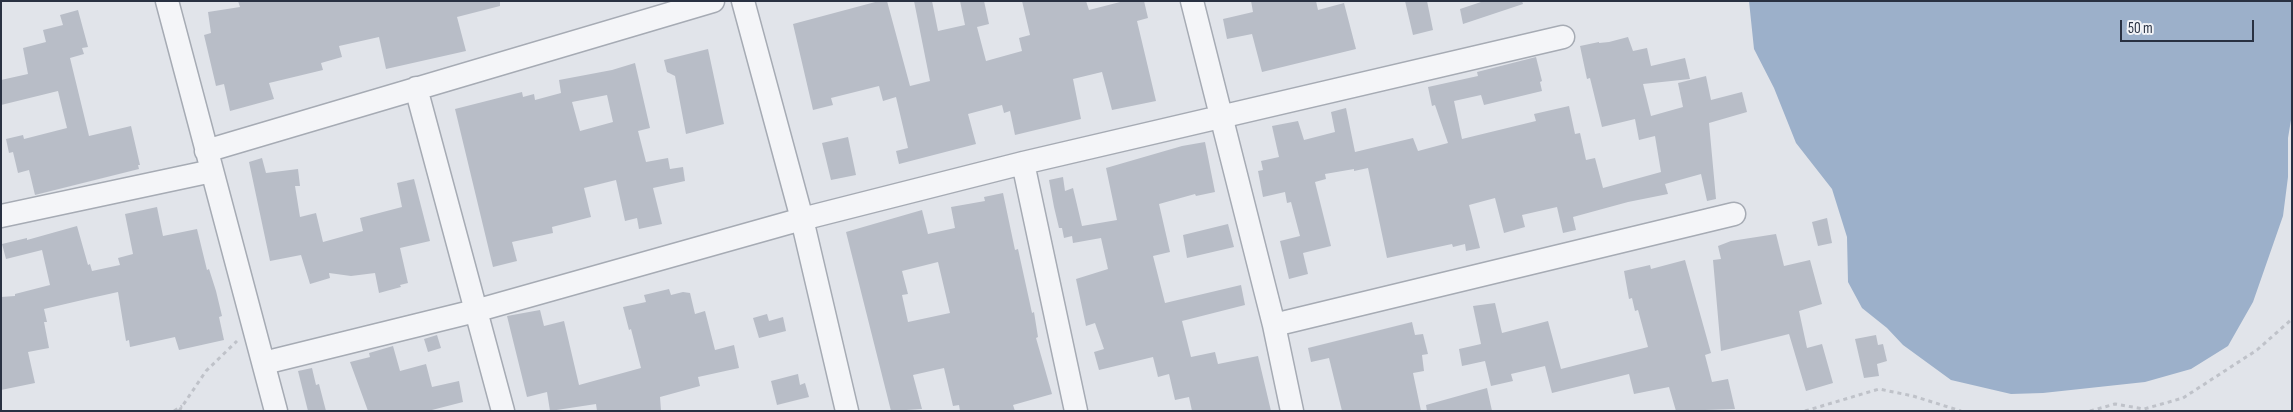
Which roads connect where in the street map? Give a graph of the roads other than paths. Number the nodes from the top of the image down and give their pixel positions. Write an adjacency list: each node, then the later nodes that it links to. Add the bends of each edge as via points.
1 (168, 1): 8 (street)
2 (714, 1): 6 (street)
3 (743, 1): 12 (street)
4 (1192, 1): 7 (street)
5 (1563, 38): 7 (street)
6 (416, 88): 8 (street); 13 (street)
7 (1221, 118): 9 (street); 14 (street)
8 (209, 161): 11 (street); 15 (street)
9 (1023, 163): 12 (street); 19 (street)
10 (1734, 214): 14 (street)
11 (1, 216)
12 (802, 219): 13 (street); 18 (street)
13 (475, 311): 15 (street); 17 (street)
14 (1274, 325): 20 (street)
15 (264, 363): 16 (street)
16 (276, 411)
17 (503, 411)
18 (847, 411)
19 (1076, 411)
20 (1292, 411)

